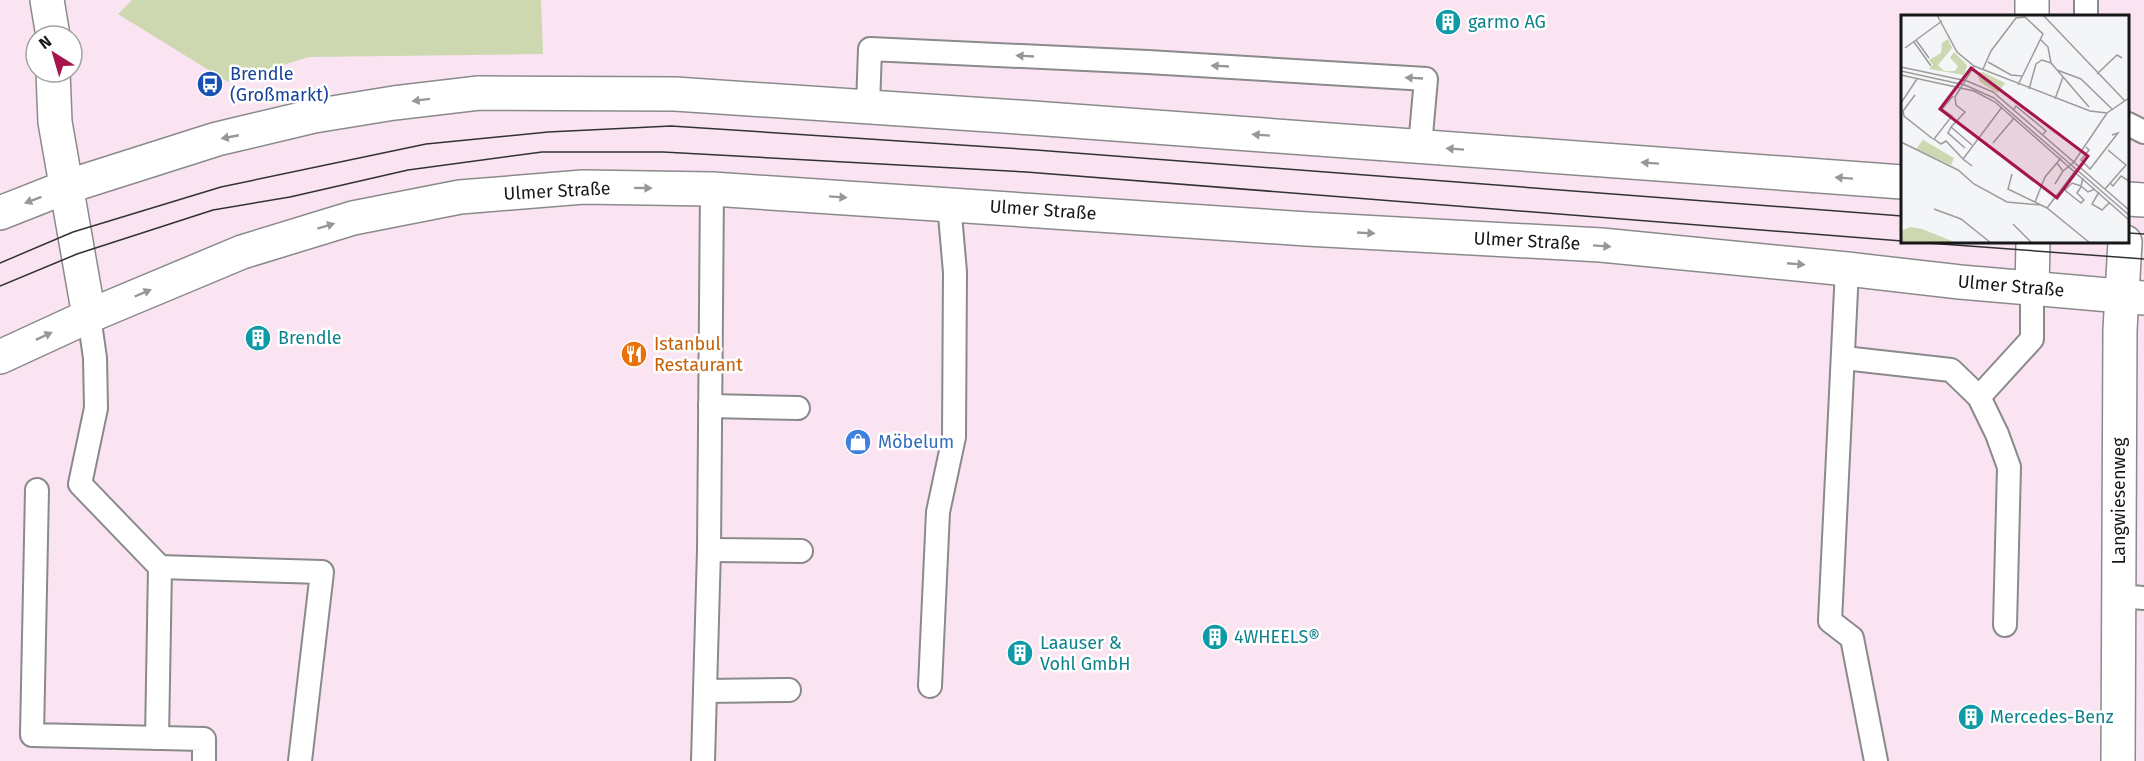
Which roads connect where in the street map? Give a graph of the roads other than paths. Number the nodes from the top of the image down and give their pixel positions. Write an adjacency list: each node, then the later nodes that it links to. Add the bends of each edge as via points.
1 (47, 0): 2 (street)
2 (51, 24)
3 (53, 84): 9 (street, via 55,122)
4 (868, 106): 7 (street, one-way to 4); 7 (lane, one-way to 4, via 1426,79 870,49); 9 (street, one-way to 9, via 675,94 479,93 314,116 182,150)
5 (2129, 125): 6 (lane)
6 (2144, 132)
7 (1420, 146): 8 (street, one-way to 7)
8 (1901, 182)
9 (66, 188): 14 (street, one-way to 14); 20 (street)
10 (712, 189): 13 (street, Ulmer Straße, one-way to 13); 20 (street, Ulmer Straße, one-way to 10, via 242,252 353,218 460,197 584,187); 24 (lane)
11 (2129, 199): 12 (street)
12 (2144, 200)
13 (949, 204): 17 (street, Ulmer Straße, one-way to 17, via 1601,245); 32 (lane, via 955,272 954,437 938,512)
14 (0, 213)
15 (2033, 243): 18 (street)
16 (2125, 243): 19 (street, Langwiesenweg)
17 (1847, 268): 18 (street, Ulmer Straße); 22 (lane)
18 (2032, 289): 19 (street, Ulmer Straße); 23 (lane, via 2032,339)
19 (2133, 297): 30 (street, Langwiesenweg, via 2120,330)
20 (89, 316): 21 (street, Ulmer Straße, one-way to 20); 29 (lane, via 96,408 80,484)
21 (0, 357)
22 (1844, 358): 23 (lane, via 1951,370); 39 (lane, via 1830,621 1852,638)
23 (1979, 397): 31 (lane, via 2009,467)
24 (710, 406): 25 (lane); 27 (lane)
25 (798, 408)
26 (37, 490): 35 (lane, via 32,735)
27 (709, 550): 28 (lane); 34 (lane)
28 (801, 551)
29 (160, 567): 35 (lane); 37 (lane, via 322,572)
30 (2131, 597): 40 (street, Langwiesenweg)
31 (2005, 625)
32 (930, 686)
33 (789, 690): 34 (lane)
34 (705, 691): 38 (lane)
35 (157, 738): 36 (lane, via 204,739)
36 (204, 761)
37 (300, 761)
38 (703, 761)
39 (1876, 761)
40 (2118, 761)

